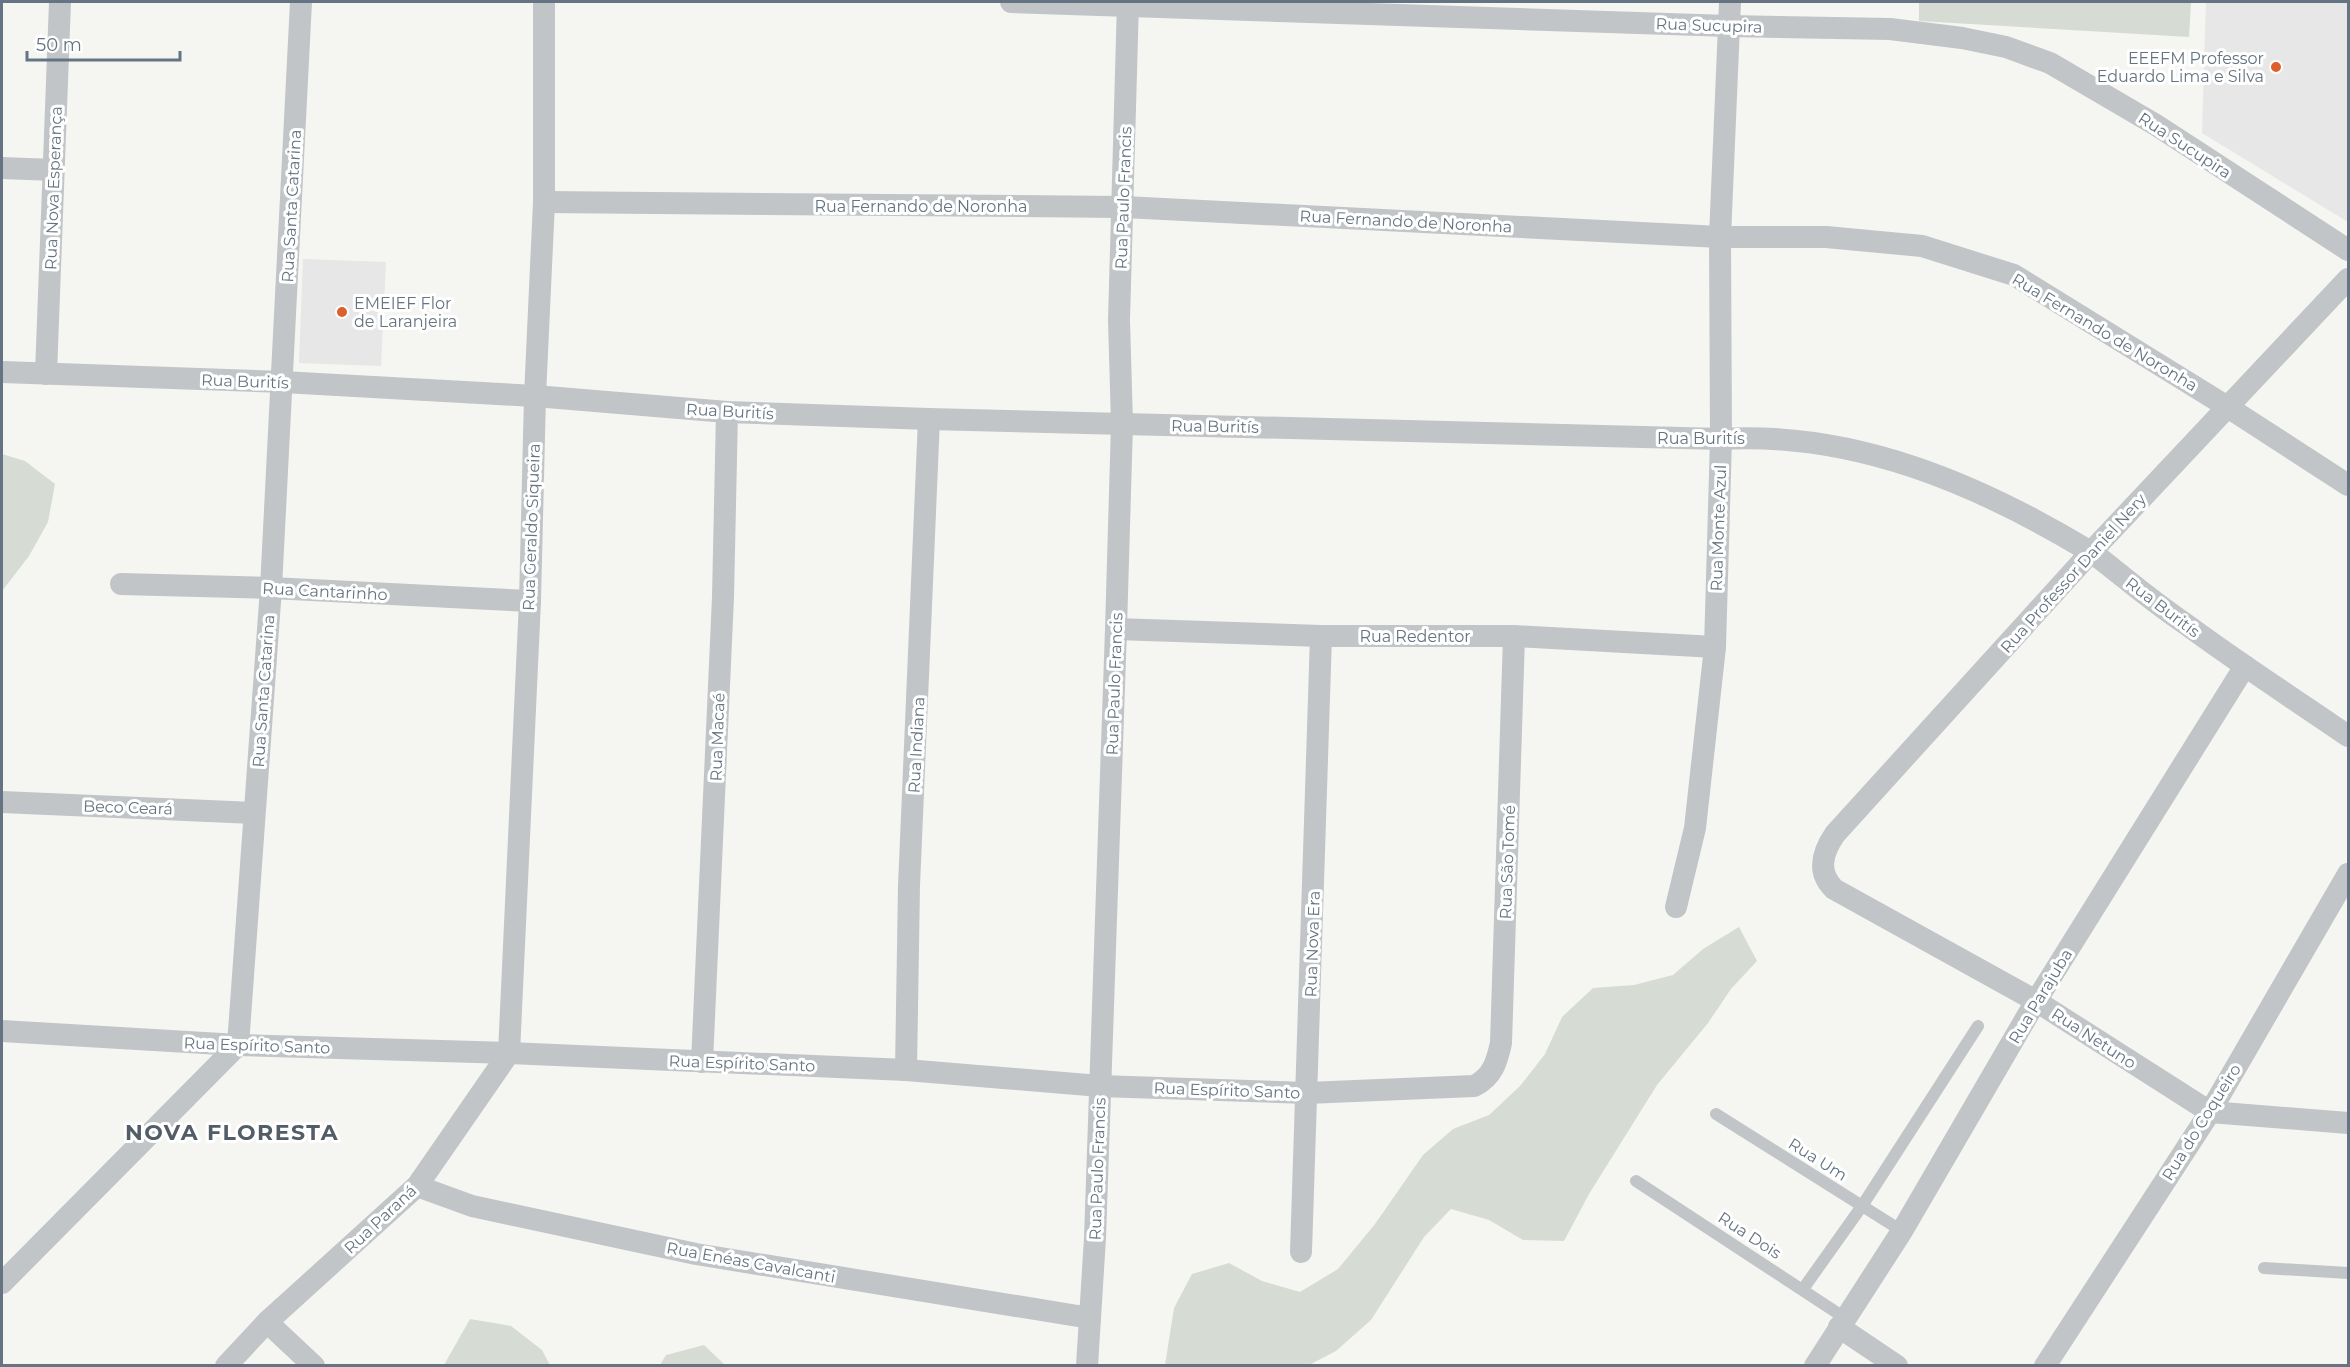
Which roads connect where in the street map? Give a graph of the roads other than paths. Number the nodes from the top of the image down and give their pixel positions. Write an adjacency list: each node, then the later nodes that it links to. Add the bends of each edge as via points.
1 (60, 2): 9 (street, Rua Nova Esperança)
2 (301, 2): 17 (street, Rua Santa Catarina)
3 (544, 2): 10 (street, Rua Geraldo Siqueira)
4 (1011, 2): 6 (street, Rua Sucupira)
5 (1730, 2): 7 (street, Rua Monte Azul)
6 (1127, 3): 7 (street, Rua Sucupira); 11 (street, Rua Paulo Francis)
7 (1729, 26): 12 (street, Rua Monte Azul); 13 (street, Rua Sucupira, via 1890,29 2006,47 2050,63 2156,125)
8 (2, 168): 9 (street)
9 (54, 170): 16 (street, Rua Nova Esperança)
10 (544, 202): 11 (street, Rua Fernando de Noronha); 18 (street, Rua Geraldo Siqueira)
11 (1124, 207): 12 (street, Rua Fernando de Noronha); 22 (street, Rua Paulo Francis, via 1119,320)
12 (1720, 237): 19 (street, Rua Fernando de Noronha, via 1826,237 1890,242 1922,246 1994,268 2014,275); 23 (street, Rua Monte Azul)
13 (2349, 250)
14 (2349, 279): 19 (street, Rua Professor Daniel Nery)
15 (2, 372): 16 (street, Rua Buritís)
16 (46, 374): 17 (street, Rua Buritís)
17 (283, 382): 18 (street, Rua Buritís); 27 (street, Rua Santa Catarina)
18 (535, 396): 20 (street, Rua Buritís); 28 (street, Rua Geraldo Siqueira)
19 (2226, 406): 24 (street, Rua Fernando de Noronha); 25 (street, Rua Professor Daniel Nery)
20 (727, 412): 21 (street, Rua Buritís); 45 (street, Rua Macaé, via 723,597)
21 (929, 419): 22 (street, Rua Buritís); 46 (street, Rua Indiana, via 909,886)
22 (1122, 424): 23 (street, Rua Buritís); 29 (street, Rua Paulo Francis)
23 (1721, 439): 25 (street, Rua Buritís, via 1857,449 1968,488); 32 (street, Rua Monte Azul)
24 (2349, 486)
25 (2091, 552): 33 (street, Rua Buritís); 38 (street, Rua Professor Daniel Nery, via 1835,834 1823,861)
26 (121, 584): 27 (street, Rua Cantarinho)
27 (271, 588): 28 (street, Rua Cantarinho); 36 (street, Rua Santa Catarina)
28 (530, 601): 44 (street, Rua Geraldo Siqueira)
29 (1116, 629): 30 (street, Rua Redentor); 48 (street, Rua Paulo Francis)
30 (1321, 636): 31 (street, Rua Redentor); 49 (street, Rua Nova Era)
31 (1514, 636): 32 (street, Rua Redentor); 47 (street, Rua São Tomé, via 1501,1043 1496,1065)
32 (1714, 647): 39 (street, Rua Monte Azul, via 1695,828)
33 (2245, 666): 34 (street, Rua Buritís); 40 (street, Rua Parajuba)
34 (2349, 736)
35 (2, 802): 36 (street, Beco Ceará)
36 (254, 813): 43 (street, Rua Santa Catarina)
37 (2349, 874): 50 (street, Rua do Coqueiro)
38 (1825, 879): 40 (street, Rua Netuno, via 1834,889)
39 (1676, 907)
40 (2036, 1001): 50 (street, Rua Netuno); 56 (street, Rua Parajuba)
41 (1978, 1026): 55 (lane)
42 (2, 1031): 43 (street, Rua Espírito Santo)
43 (238, 1045): 44 (street, Rua Espírito Santo); 60 (street)
44 (509, 1053): 45 (street, Rua Espírito Santo); 54 (street, Rua Paraná)
45 (702, 1062): 46 (street, Rua Espírito Santo)
46 (906, 1070): 48 (street, Rua Espírito Santo)
47 (1482, 1083): 49 (street, Rua Espírito Santo, via 1464,1088)
48 (1100, 1086): 49 (street, Rua Espírito Santo); 62 (street, Rua Paulo Francis)
49 (1307, 1093): 57 (street, Rua Nova Era)
50 (2210, 1112): 52 (street, Rua Netuno); 70 (street, Rua do Coqueiro)
51 (1716, 1114): 55 (lane, Rua Um)
52 (2349, 1123)
53 (1636, 1181): 61 (lane, Rua Dois)
54 (417, 1186): 62 (street, Rua Enéas Cavalcanti, via 472,1206 696,1254); 63 (street, Rua Paraná)
55 (1862, 1206): 56 (lane, Rua Um); 61 (lane)
56 (1902, 1231): 64 (street, Rua Parajuba)
57 (1301, 1252)
58 (2265, 1268): 59 (lane)
59 (2349, 1273)
60 (2, 1283)
61 (1803, 1289): 64 (lane, Rua Dois)
62 (1090, 1318): 67 (street, Rua Paulo Francis)
63 (267, 1322): 65 (street, Rua Paraná); 66 (street)
64 (1842, 1322): 68 (street, Rua Parajuba); 69 (street)
65 (226, 1365)
66 (314, 1365)
67 (1087, 1365)
68 (1815, 1365)
69 (1897, 1365)
70 (2045, 1365)

